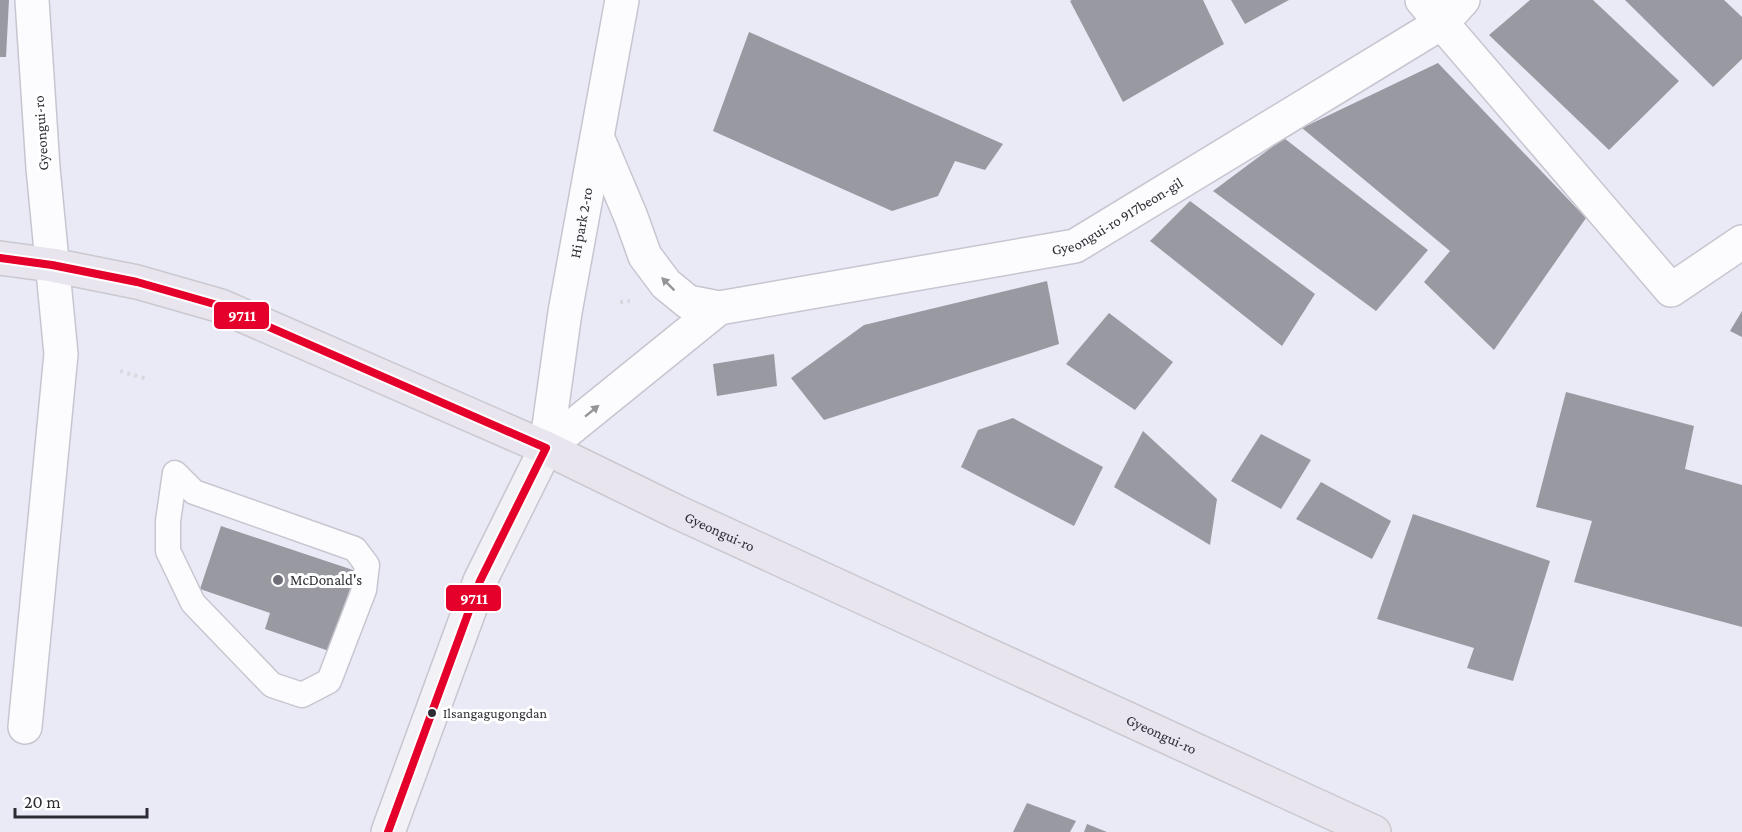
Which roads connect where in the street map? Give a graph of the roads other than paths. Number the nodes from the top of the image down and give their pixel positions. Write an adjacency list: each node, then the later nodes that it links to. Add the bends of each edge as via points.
1 (32, 0): 7 (street, Gyeongui-ro)
2 (622, 0): 4 (street, Hi park 2-ro)
3 (1443, 7): 5 (street, via 1671,290); 8 (street, Gyeongui-ro 917beon-gil, via 1075,246)
4 (597, 139): 8 (street, one-way to 4, via 688,302 666,284 645,256); 9 (street, Hi park 2-ro, via 565,312)
5 (1742, 242)
6 (0, 258): 7 (main road, Gyeongui-ro)
7 (52, 265): 9 (main road, Gyeongui-ro, via 138,282 221,306); 11 (street, via 61,354)
8 (719, 308): 9 (street, one-way to 8)
9 (546, 448): 12 (main road, via 480,581); 13 (main road, Gyeongui-ro)
10 (175, 473): 10 (lane, via 168,551 193,603 272,686 302,695 329,681 364,590 367,565 355,549 194,492)
11 (25, 727)
12 (388, 832)
13 (1374, 832)

